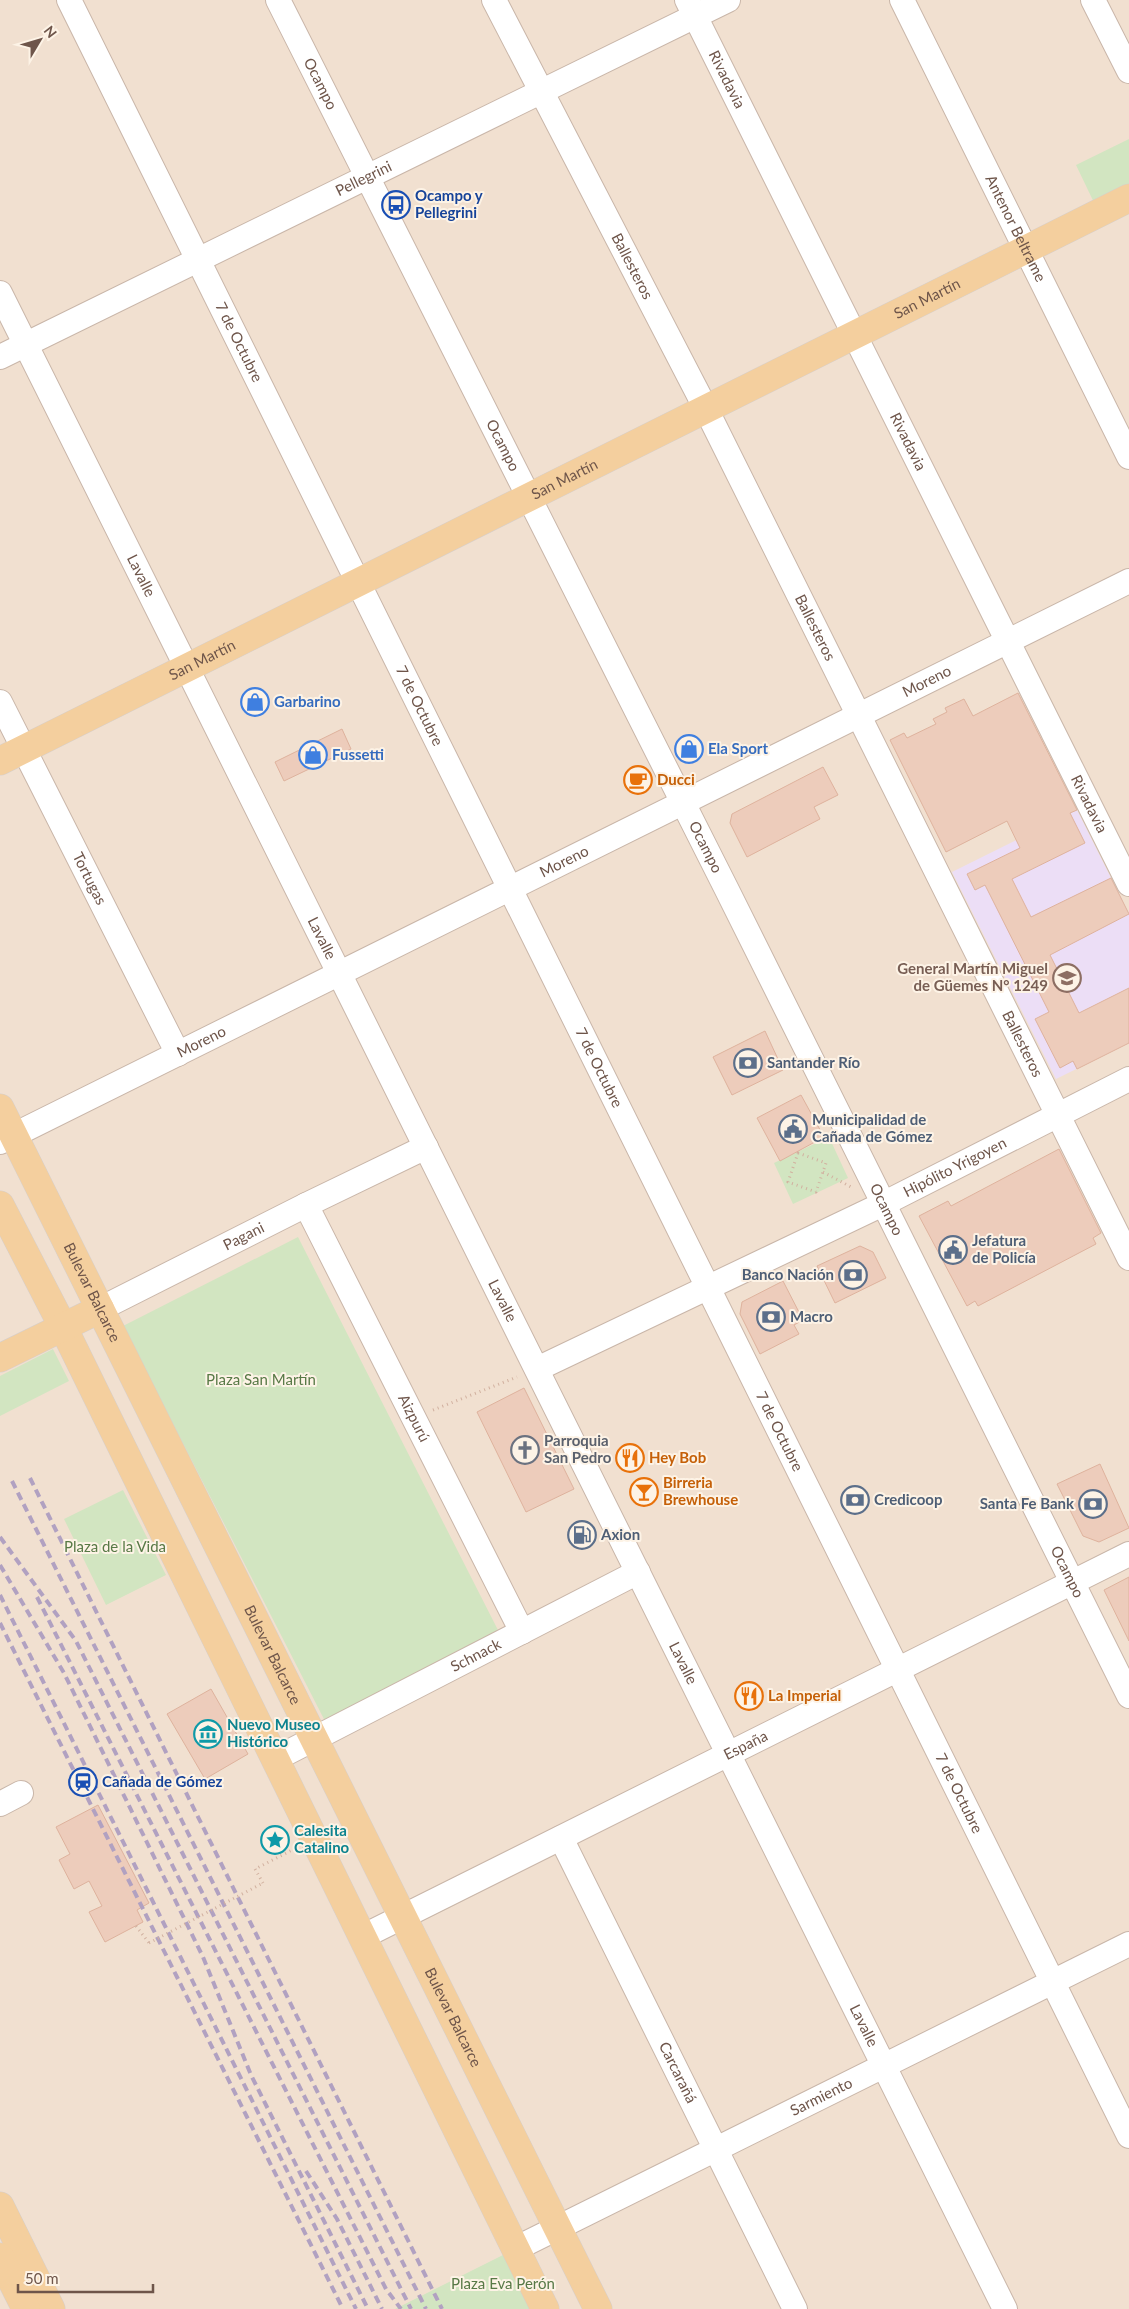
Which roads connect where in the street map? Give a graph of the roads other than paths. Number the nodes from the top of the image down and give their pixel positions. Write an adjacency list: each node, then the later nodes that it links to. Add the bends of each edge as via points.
1 (69, 0): 13 (street, 7 de Octubre)
2 (278, 0): 10 (street, Ocampo)
3 (494, 0): 9 (street, Ballesteros)
4 (728, 0): 7 (street, Pellegrini)
5 (902, 0): 12 (street, Antenor Beltrame)
6 (1093, 0): 8 (street)
7 (691, 8): 9 (street, Pellegrini); 15 (street, Rivadavia)
8 (1129, 72)
9 (540, 92): 10 (street, Pellegrini); 18 (street, Ballesteros)
10 (366, 177): 13 (street, Pellegrini); 20 (street, Ocampo)
11 (1129, 198): 12 (main road, San Martín)
12 (1026, 250): 15 (main road, San Martín); 19 (street, Antenor Beltrame)
13 (198, 260): 16 (street, Pellegrini); 22 (street, 7 de Octubre)
14 (0, 293): 16 (street, Lavalle)
15 (854, 335): 18 (main road, San Martín); 23 (street, Rivadavia)
16 (26, 344): 17 (street, Pellegrini); 24 (street, Lavalle)
17 (0, 357)
18 (706, 409): 20 (main road, San Martín); 26 (street, Ballesteros)
19 (1129, 457)
20 (528, 498): 22 (main road, San Martín); 28 (street, Ocampo)
21 (1129, 581): 23 (street, Moreno)
22 (358, 583): 24 (main road, San Martín); 30 (street, 7 de Octubre)
23 (1008, 641): 26 (street, Moreno); 29 (street, Rivadavia)
24 (187, 668): 27 (main road, San Martín); 31 (street, Lavalle)
25 (0, 702): 27 (street, Tortugas)
26 (858, 716): 28 (street, Moreno); 35 (street, Ballesteros)
27 (12, 755): 32 (street, Tortugas)
28 (683, 803): 30 (street, Moreno); 39 (street, Ocampo)
29 (1129, 884)
30 (510, 889): 31 (street, Moreno); 42 (street, 7 de Octubre)
31 (339, 973): 32 (street, Moreno); 37 (street, Lavalle)
32 (178, 1054): 36 (street, Moreno)
33 (1129, 1079): 35 (street, Hipólito Yrigoyen)
34 (0, 1108): 36 (main road, Bulevar Balcarce)
35 (1058, 1115): 39 (street, Hipólito Yrigoyen); 41 (street, Ballesteros)
36 (7, 1139): 43 (main road, Bulevar Balcarce)
37 (426, 1147): 40 (street, Pagani); 46 (street, Lavalle)
38 (0, 1204): 44 (main road)
39 (882, 1204): 42 (street, Hipólito Yrigoyen); 49 (street, Ocampo)
40 (306, 1205): 43 (street, Pagani); 50 (street, Aizpurú)
41 (1129, 1258)
42 (708, 1288): 46 (street, Hipólito Yrigoyen); 51 (street, 7 de Octubre)
43 (100, 1309): 44 (main road, Pagani); 53 (main road, Bulevar Balcarce)
44 (63, 1327): 45 (main road, Pagani); 55 (main road)
45 (0, 1358)
46 (537, 1369): 48 (street, Lavalle)
47 (1129, 1554): 49 (street, España)
48 (638, 1572): 50 (street, Schnack); 54 (street, Lavalle)
49 (1073, 1583): 51 (street, España); 52 (street, Ocampo)
50 (522, 1632): 53 (street, Schnack)
51 (898, 1670): 54 (street, España); 62 (street, 7 de Octubre)
52 (1129, 1696)
53 (315, 1740): 55 (street, Schnack); 59 (main road, Bulevar Balcarce)
54 (729, 1754): 58 (street, España); 63 (street, Lavalle)
55 (275, 1760): 60 (main road)
56 (21, 1793): 57 (street)
57 (0, 1804)
58 (561, 1838): 59 (street, España); 65 (street, Carcarañá)
59 (403, 1917): 60 (street, España); 67 (main road, Bulevar Balcarce)
60 (362, 1937): 68 (main road)
61 (1129, 1944): 62 (street, Sarmiento)
62 (1052, 1982): 63 (street, Sarmiento); 64 (street, 7 de Octubre)
63 (884, 2066): 65 (street, Sarmiento); 75 (street, Lavalle)
64 (1129, 2136)
65 (716, 2149): 67 (street, Sarmiento); 74 (street, Carcarañá)
66 (0, 2206): 71 (main road)
67 (558, 2228): 68 (street, Sarmiento); 73 (main road, Bulevar Balcarce)
68 (515, 2249): 72 (main road)
69 (0, 2257): 70 (main road)
70 (26, 2309)
71 (51, 2309)
72 (545, 2309)
73 (598, 2309)
74 (795, 2309)
75 (1005, 2309)

